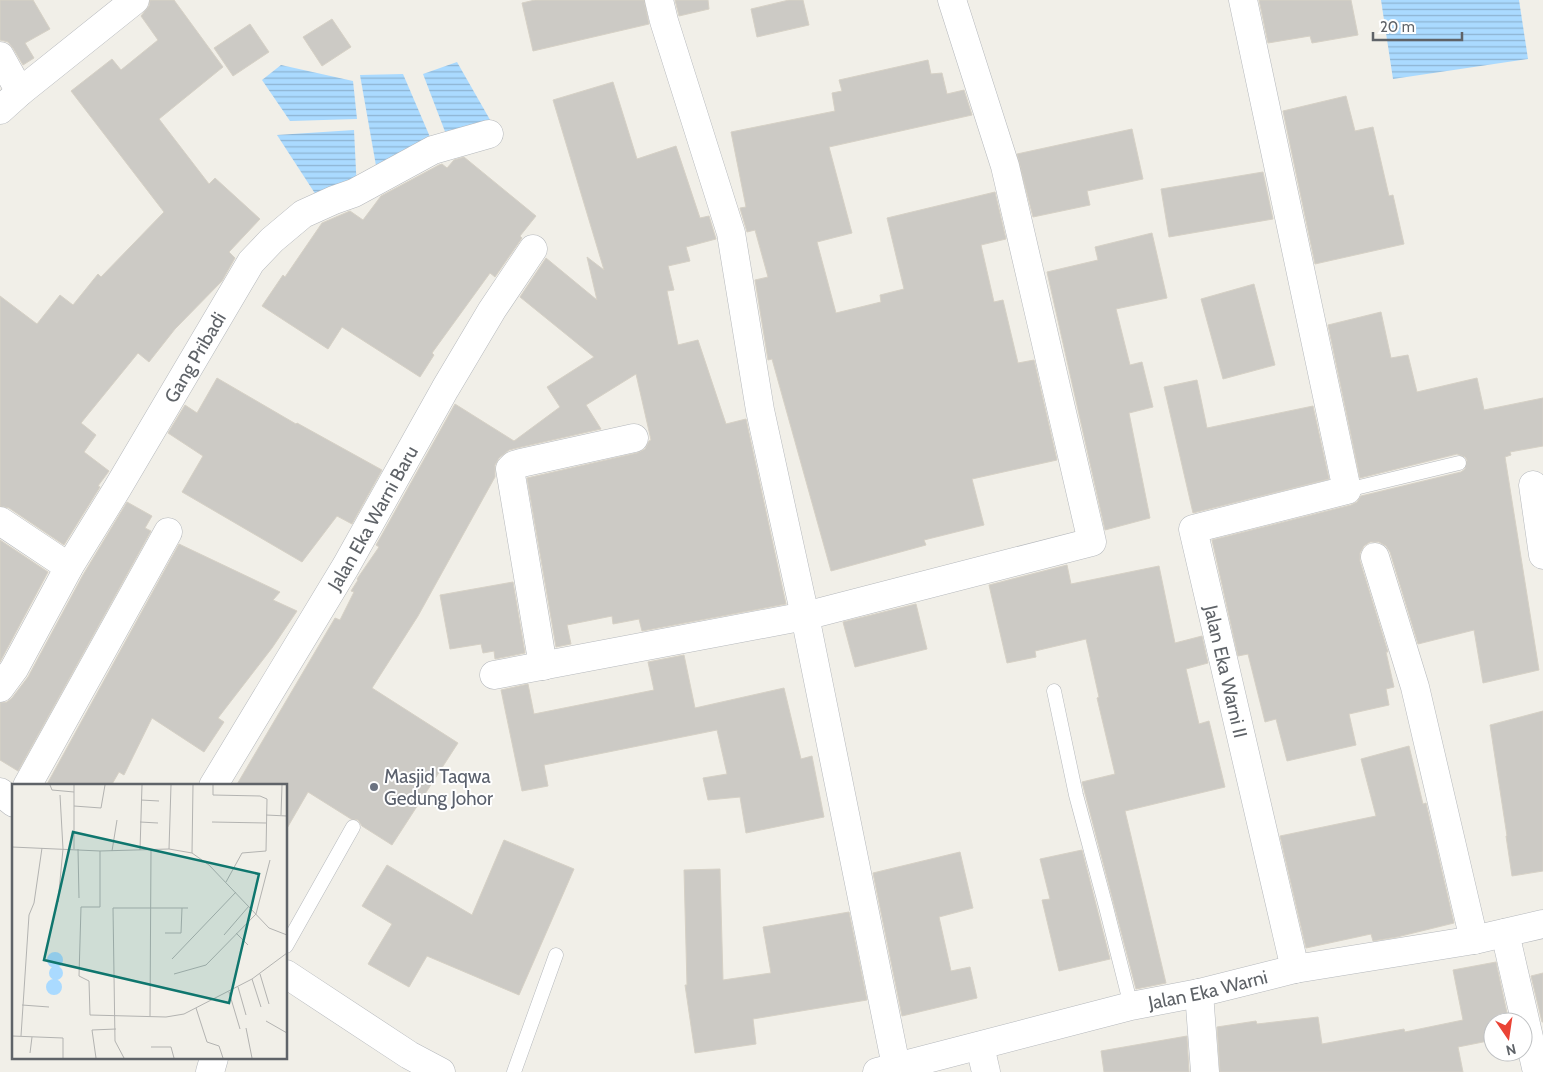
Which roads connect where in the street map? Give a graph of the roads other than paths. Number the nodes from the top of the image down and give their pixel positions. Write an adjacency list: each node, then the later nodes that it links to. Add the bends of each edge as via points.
1 (135, 0): 6 (street)
2 (659, 0): 19 (street, via 731,234 760,410)
3 (952, 0): 19 (street, via 1005,166 1092,542)
4 (1244, 0): 13 (street)
5 (0, 56): 6 (street)
6 (20, 92): 7 (street)
7 (0, 110)
8 (489, 134): 18 (street, Gang Pribadi, via 433,150 354,193 303,214 267,245 251,262)
9 (533, 249): 25 (street, Jalan Eka Warni Baru, via 492,310 346,566)
10 (634, 438): 20 (street, via 521,463 510,469)
11 (1459, 463): 13 (lane)
12 (1533, 485): 16 (street)
13 (1347, 490): 34 (street, Jalan Eka Warni II, via 1193,529)
14 (0, 521): 18 (street)
15 (168, 532): 24 (street)
16 (1543, 555)
17 (1376, 557): 31 (street, via 1415,686)
18 (69, 567): 22 (street, Gang Pribadi, via 14,669)
19 (805, 616): 20 (street); 39 (street)
20 (543, 666): 21 (street)
21 (494, 675)
22 (0, 688)
23 (1054, 691): 37 (lane, via 1076,795)
24 (28, 784)
25 (214, 784)
26 (0, 792): 27 (street)
27 (12, 801)
28 (353, 827): 32 (lane)
29 (1543, 924): 30 (street, Jalan Eka Warni)
30 (1504, 933): 31 (street, Jalan Eka Warni); 44 (street)
31 (1474, 940): 34 (street, Jalan Eka Warni)
32 (288, 942)
33 (556, 955): 41 (lane)
34 (1295, 969): 36 (street, Jalan Eka Warni)
35 (288, 975): 40 (street, via 409,1055)
36 (1199, 994): 37 (street, Jalan Eka Warni); 43 (street)
37 (1131, 1006): 38 (street, Jalan Eka Warni)
38 (980, 1046): 39 (street, Jalan Eka Warni); 42 (street)
39 (886, 1069)
40 (441, 1072)
41 (514, 1072)
42 (986, 1072)
43 (1205, 1072)
44 (1537, 1072)

